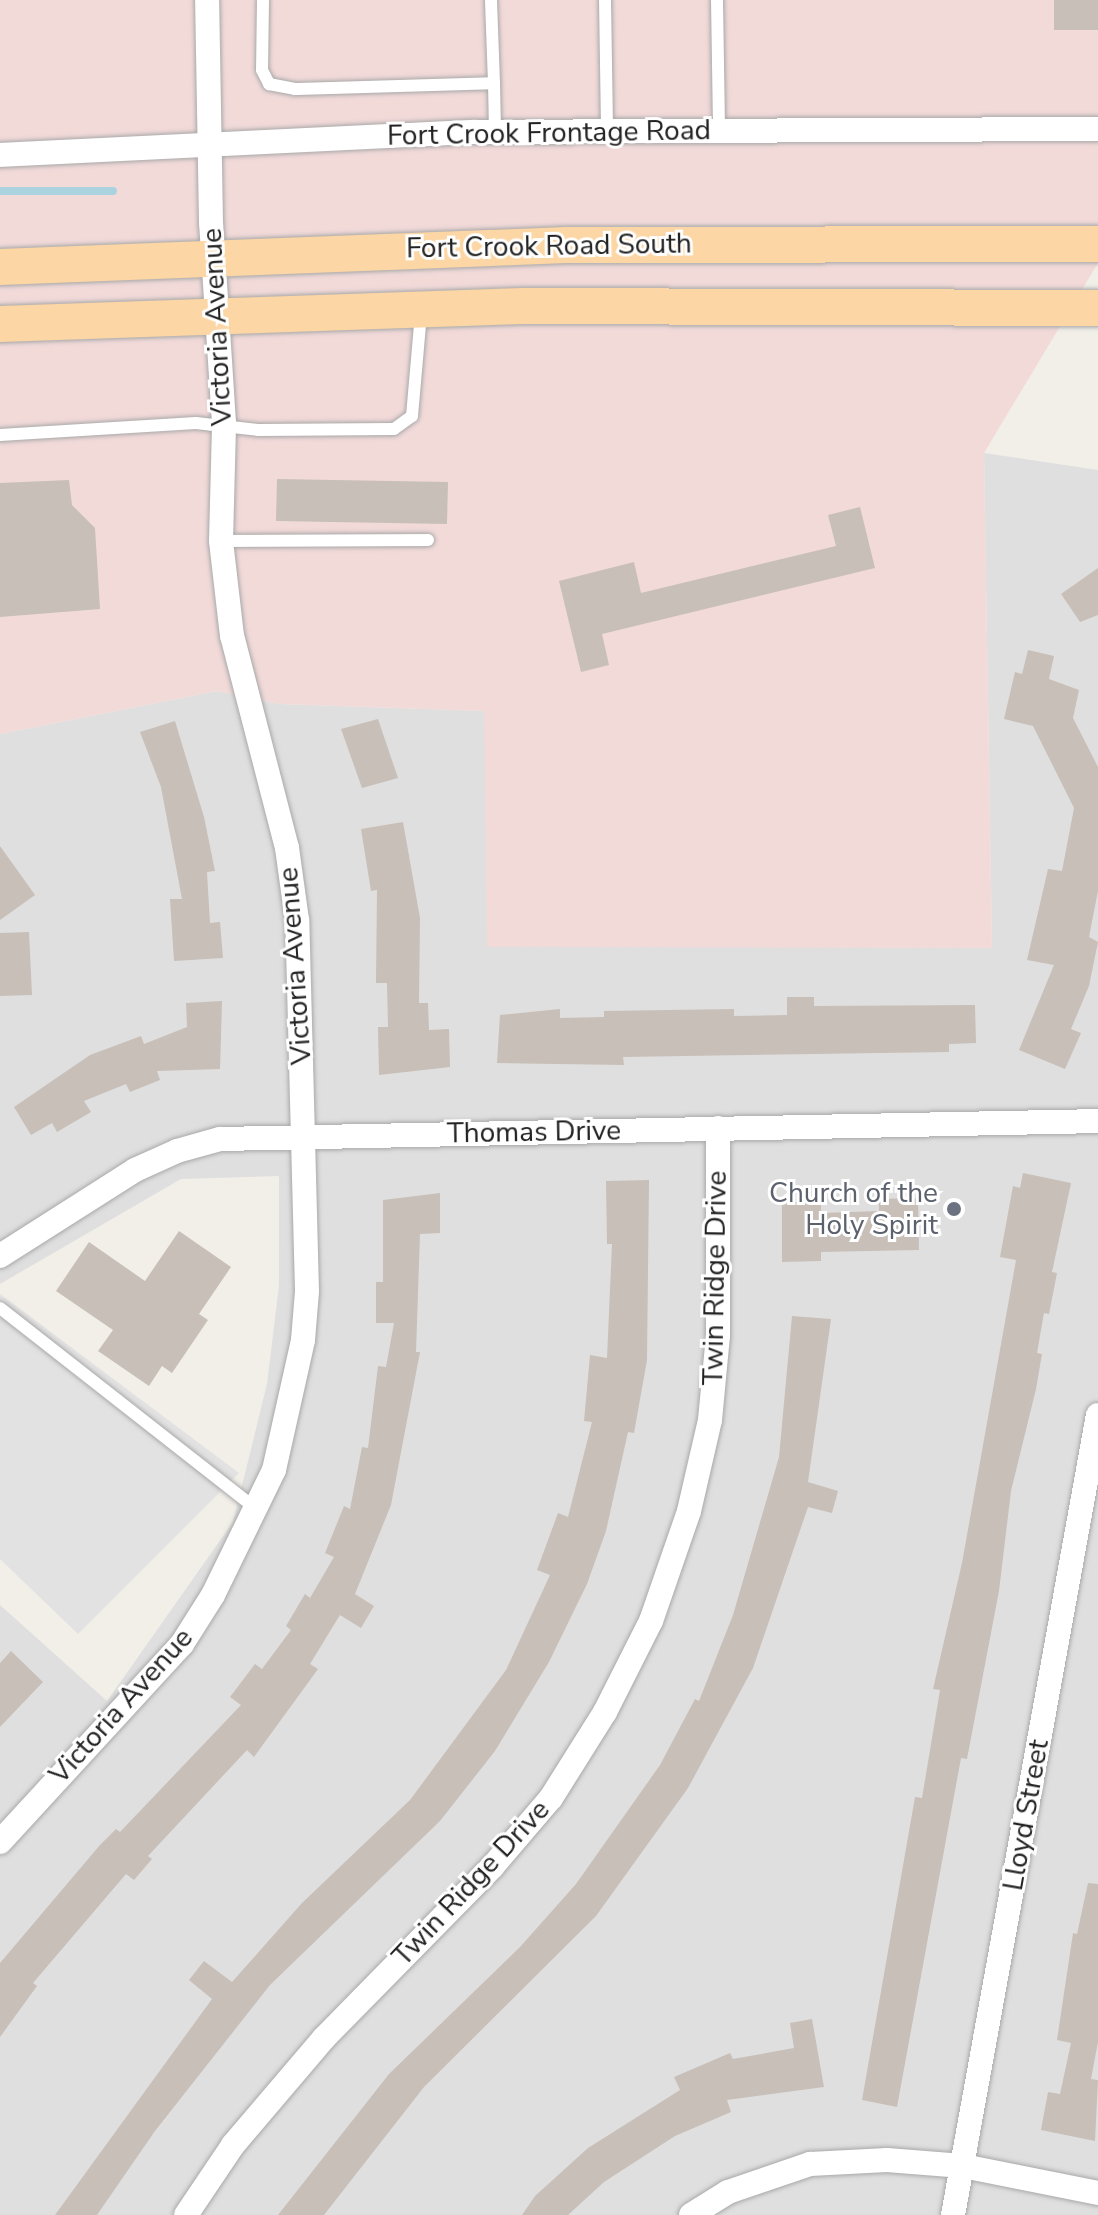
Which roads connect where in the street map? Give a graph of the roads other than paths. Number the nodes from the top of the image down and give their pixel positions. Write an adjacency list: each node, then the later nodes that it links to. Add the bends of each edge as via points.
1 (207, 0): 11 (street, Victoria Avenue)
2 (263, 0): 6 (lane, via 262,70 269,84 295,89)
3 (491, 0): 6 (lane)
4 (605, 0): 9 (lane)
5 (717, 0): 7 (lane)
6 (494, 83): 10 (lane)
7 (719, 129): 8 (street, Fort Crook Frontage Road); 9 (street, Fort Crook Frontage Road)
8 (1098, 129)
9 (607, 130): 10 (street, Fort Crook Frontage Road)
10 (495, 132): 11 (street, Fort Crook Frontage Road)
11 (208, 144): 12 (street, Fort Crook Frontage Road); 14 (street, Victoria Avenue)
12 (0, 155)
13 (1098, 244): 14 (main road, Fort Crook Road South, via 567,245)
14 (215, 258): 15 (main road, Fort Crook Road South); 18 (street, Victoria Avenue)
15 (0, 267)
16 (1098, 308): 17 (main road)
17 (422, 309): 18 (main road); 20 (lane, via 412,416 394,429 258,430)
18 (220, 314): 19 (main road); 20 (street, Victoria Avenue)
19 (0, 324)
20 (224, 423): 21 (lane); 23 (street, Victoria Avenue)
21 (0, 435)
22 (428, 540): 23 (lane)
23 (221, 541): 26 (street, Victoria Avenue, via 232,636 278,808 297,920)
24 (1098, 1121): 25 (street, Thomas Drive)
25 (718, 1128): 26 (street, Thomas Drive); 34 (street, Twin Ridge Drive, via 718,1336 710,1420 689,1511 651,1621 605,1712 551,1798 492,1867 324,2038 233,2145)
26 (303, 1136): 27 (street, Thomas Drive, via 220,1139 177,1151); 30 (street, Victoria Avenue, via 303,1340 287,1429)
27 (2, 1249)
28 (0, 1308): 30 (lane)
29 (1098, 1415): 32 (street, Lloyd Street)
30 (258, 1510): 31 (street, Victoria Avenue, via 182,1644)
31 (0, 1842)
32 (963, 2166): 33 (street); 35 (street, via 887,2160 810,2164 728,2192); 36 (street, Lloyd Street)
33 (1098, 2193)
34 (186, 2215)
35 (691, 2215)
36 (953, 2215)

